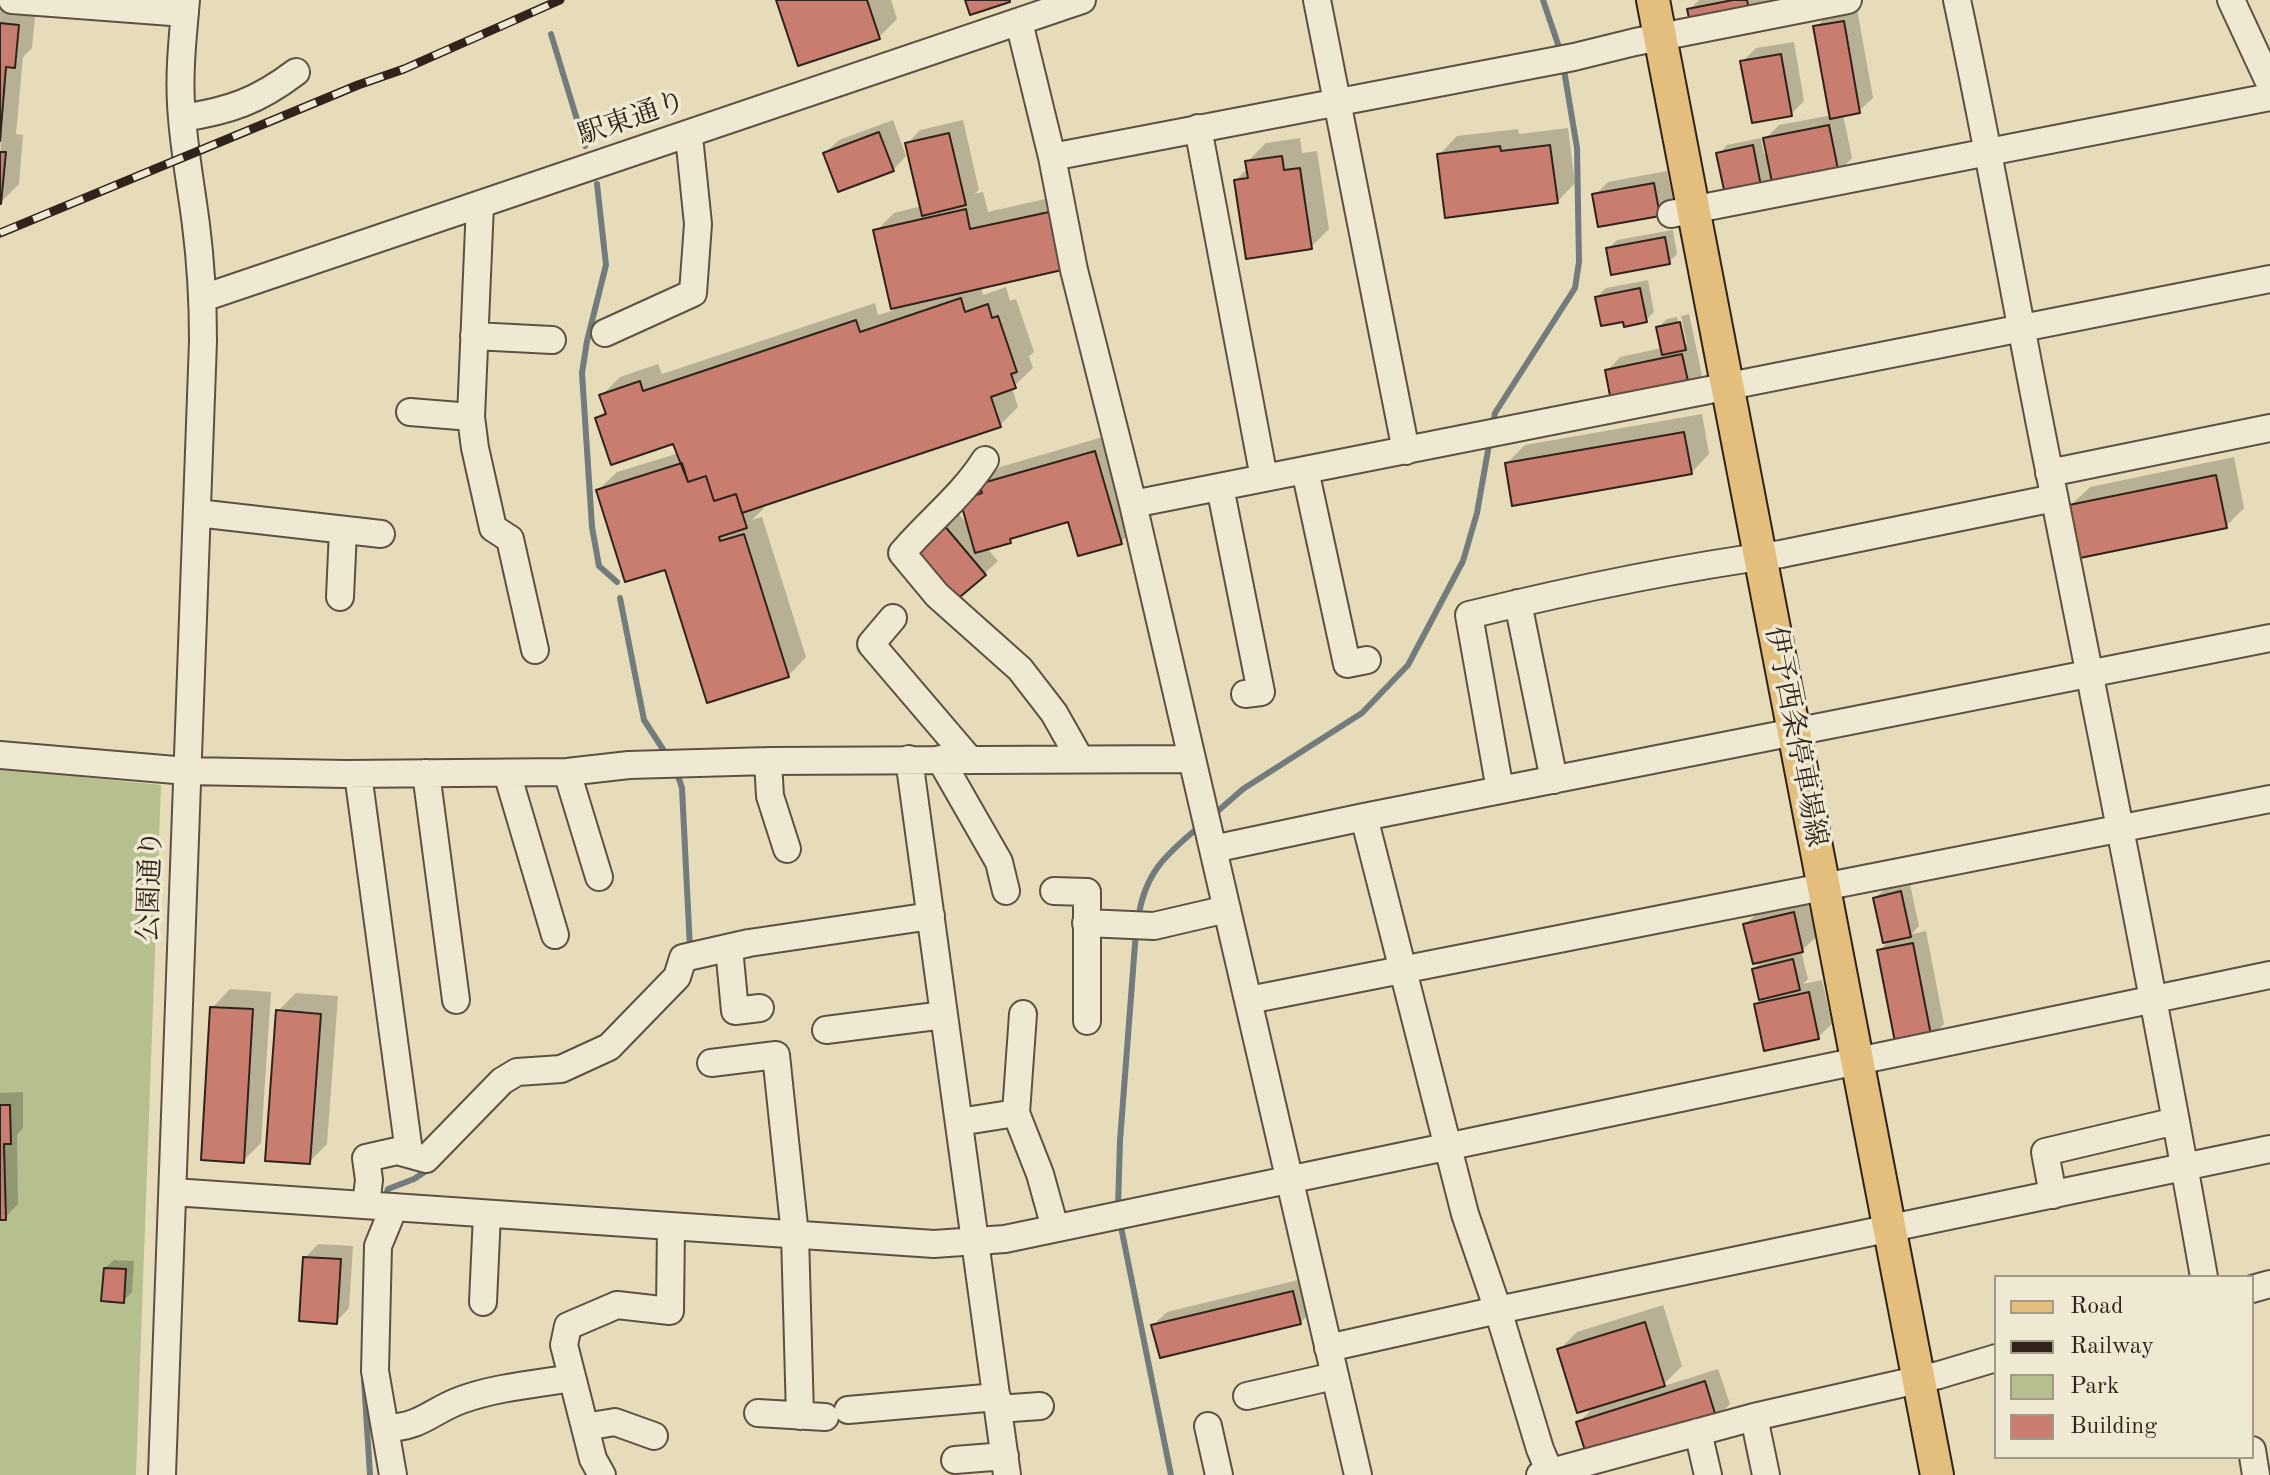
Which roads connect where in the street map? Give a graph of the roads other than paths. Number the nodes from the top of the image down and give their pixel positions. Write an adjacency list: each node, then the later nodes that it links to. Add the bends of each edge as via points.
1 (12, 0): 8 (street)
2 (1082, 0): 10 (street, 駅東通り)
3 (1317, 0): 15 (street)
4 (1653, 0): 11 (main road, 伊予西条停車場線)
5 (1848, 0): 11 (street)
6 (1957, 0): 19 (street)
7 (2231, 0): 13 (street)
8 (68, 2): 9 (street)
9 (185, 6): 16 (street, 公園通り)
10 (1019, 22): 18 (street, 駅東通り); 20 (street)
11 (1660, 38): 15 (street); 22 (main road, 伊予西条停車場線)
12 (296, 72): 16 (street, via 268,94 218,113)
13 (2270, 84)
14 (2270, 97): 19 (street)
15 (1336, 102): 17 (street); 33 (street)
16 (182, 118): 24 (street, 公園通り)
17 (1198, 128): 20 (street); 36 (street)
18 (685, 135): 21 (street, 駅東通り); 26 (street, via 698,224 693,293)
19 (1989, 150): 22 (street); 25 (street)
20 (1052, 157): 39 (street, via 1074,270)
21 (480, 204): 24 (street, 駅東通り); 27 (street)
22 (1682, 212): 29 (main road, 伊予西条停車場線)
23 (2270, 279): 25 (street)
24 (203, 298): 40 (street, 公園通り)
25 (2021, 328): 29 (street); 37 (street)
26 (605, 333)
27 (474, 336): 28 (street); 31 (street)
28 (552, 340)
29 (1728, 388): 33 (street); 43 (main road, 伊予西条停車場線)
30 (410, 412): 31 (street)
31 (471, 417): 48 (street, via 493,528 510,539)
32 (2270, 428): 37 (street)
33 (1406, 451): 35 (street)
34 (985, 460): 56 (street, via 902,553 937,595 1020,669)
35 (1305, 470): 36 (street); 49 (street, via 1347,664)
36 (1264, 478): 38 (street)
37 (2052, 485): 43 (street); 50 (street)
38 (1220, 487): 39 (street); 51 (street, via 1261,692)
39 (1133, 504): 57 (street)
40 (197, 513): 41 (street); 60 (street, 公園通り)
41 (343, 530): 42 (street); 44 (street)
42 (381, 534)
43 (1760, 556): 45 (street); 52 (main road, 伊予西条停車場線)
44 (340, 597)
45 (1518, 603): 65 (street); 66 (street, via 1469,615)
46 (893, 618): 58 (street, via 871,644)
47 (2270, 638): 50 (street)
48 (535, 650)
49 (1367, 660)
50 (2089, 675): 52 (street); 69 (street)
51 (1245, 694)
52 (1794, 733): 65 (street); 73 (main road, 伊予西条停車場線)
53 (0, 755): 60 (street)
54 (909, 759): 55 (street); 59 (street); 77 (street)
55 (940, 759): 58 (street); 74 (street, via 999,862)
56 (1080, 759): 57 (street); 58 (street)
57 (1191, 759): 71 (street)
58 (970, 760)
59 (768, 761): 61 (street); 70 (street, via 770,796)
60 (187, 771): 64 (street); 101 (street, 公園通り)
61 (567, 772): 63 (street); 72 (street)
62 (426, 773): 63 (street); 64 (street); 83 (street)
63 (507, 773): 79 (street)
64 (358, 774): 98 (street)
65 (1554, 780): 66 (street)
66 (1500, 790): 68 (street)
67 (2270, 799): 69 (street)
68 (1364, 817): 71 (street); 81 (street)
69 (2119, 827): 73 (street); 85 (street)
70 (787, 849)
71 (1213, 849): 76 (street)
72 (601, 876)
73 (1824, 885): 81 (street); 91 (main road, 伊予西条停車場線)
74 (1006, 891)
75 (1054, 891): 78 (street, via 1087,892)
76 (1227, 909): 78 (street, via 1154,926); 84 (street)
77 (931, 916): 80 (street); 88 (street)
78 (1086, 923): 89 (street)
79 (555, 935)
80 (729, 948): 86 (street, via 735,1011); 98 (street, via 688,958 677,977 609,1047 561,1069 517,1072 426,1159)
81 (1403, 969): 84 (street); 96 (street)
82 (2270, 975): 85 (street)
83 (456, 1000)
84 (1249, 1000): 100 (street)
85 (2153, 1000): 91 (street); 94 (street)
86 (760, 1008)
87 (1023, 1014): 93 (street)
88 (944, 1015): 90 (street); 95 (street)
89 (1088, 1021)
90 (826, 1030)
91 (1859, 1060): 96 (street); 108 (main road, 伊予西条停車場線)
92 (711, 1063): 109 (street, via 776,1055)
93 (1016, 1113): 95 (street); 107 (street)
94 (2176, 1121): 99 (street); 102 (street, via 2045,1152)
95 (959, 1122): 110 (street)
96 (1447, 1147): 100 (street); 113 (street)
97 (2270, 1149): 99 (street)
98 (409, 1152): 103 (street, via 366,1158)
99 (2185, 1167): 102 (street); 111 (street)
100 (1290, 1179): 107 (street); 114 (street)
101 (173, 1192): 103 (street); 134 (street, 公園通り)
102 (2053, 1195): 108 (street)
103 (366, 1205): 104 (street)
104 (394, 1207): 105 (street); 127 (street, via 378,1246 375,1371)
105 (487, 1214): 106 (street); 112 (street)
106 (671, 1227): 109 (street); 117 (street, via 670,1311 617,1305 568,1326 564,1345)
107 (1055, 1228): 110 (street)
108 (1891, 1228): 113 (street); 118 (main road, 伊予西条停車場線)
109 (795, 1235): 110 (street); 123 (street)
110 (976, 1242): 120 (street)
111 (2204, 1275)
112 (483, 1302)
113 (1498, 1310): 114 (street); 132 (street)
114 (1328, 1348): 116 (street)
115 (1994, 1359): 118 (street)
116 (1334, 1376): 119 (street); 138 (street)
117 (572, 1378): 126 (street); 127 (street, via 492,1391 459,1400 408,1427)
118 (1917, 1378): 124 (street); 141 (main road, 伊予西条停車場線)
119 (1247, 1396)
120 (998, 1403): 121 (street); 123 (street); 131 (street)
121 (1040, 1406)
122 (758, 1413): 123 (street)
123 (824, 1414)
124 (1754, 1417): 128 (street); 140 (street)
125 (1208, 1426): 137 (street)
126 (585, 1427): 129 (street, via 615,1422); 136 (street)
127 (386, 1428): 135 (street)
128 (1698, 1432): 132 (street); 139 (street)
129 (654, 1436)
130 (955, 1460): 131 (street)
131 (1006, 1466)
132 (1547, 1474)
133 (2270, 1474): 142 (street)
134 (162, 1475)
135 (393, 1475)
136 (602, 1475)
137 (1219, 1475)
138 (1358, 1475)
139 (1708, 1475)
140 (1766, 1475)
141 (1937, 1475)
142 (2263, 1475)

